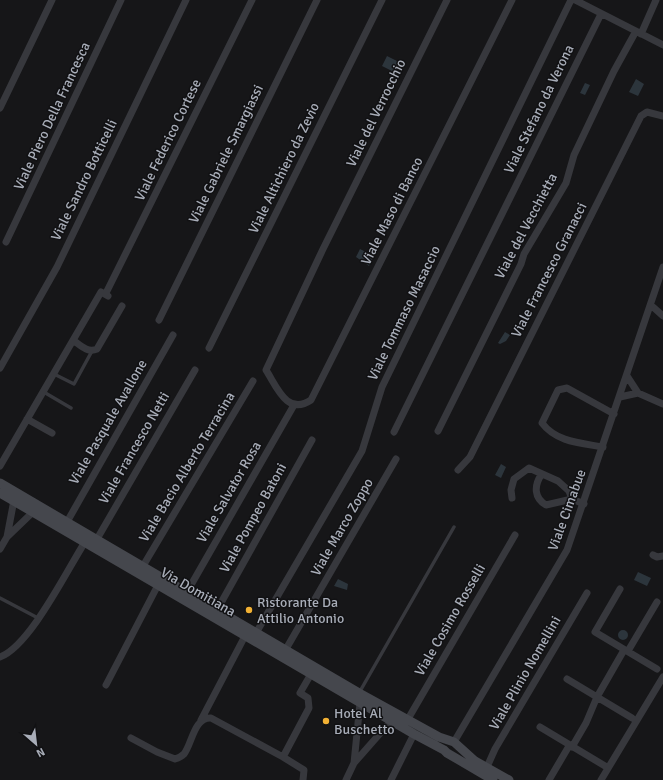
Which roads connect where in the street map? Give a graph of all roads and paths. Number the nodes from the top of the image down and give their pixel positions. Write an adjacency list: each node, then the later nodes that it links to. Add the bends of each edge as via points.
1 (52, 0): 15 (street)
2 (121, 0): 17 (street, Viale Piero Della Francesca)
3 (186, 0): 27 (street, Viale Sandro Botticelli, via 57,267)
4 (252, 0): 24 (street, Viale Federico Cortese, via 108,294 101,292)
5 (317, 0): 22 (street, Viale Gabriele Smargiassi)
6 (382, 0): 25 (street, Viale Altichiero da Zevio)
7 (447, 0): 36 (street, Viale del Verrocchio, via 266,370 286,401)
8 (512, 0): 36 (street, Viale Maso di Banco, via 312,400 302,405)
9 (571, 0): 74 (street, Viale Tommaso Masaccio, via 382,387 362,451)
10 (575, 0): 12 (street)
11 (656, 0): 13 (street, Viale del Vecchietta)
12 (601, 14): 13 (street); 40 (street, Viale Stefano da Verona)
13 (638, 33): 14 (street); 41 (street, Viale del Vecchietta, via 614,71 577,149 566,183 524,254)
14 (663, 45)
15 (0, 108)
16 (663, 116): 47 (street, Viale Francesco Granacci, via 647,112 642,114 470,457)
17 (6, 242)
18 (662, 272): 20 (street, Viale Cimabue)
19 (122, 306): 26 (street, via 97,349)
20 (650, 307): 21 (street); 30 (street, Viale Cimabue)
21 (663, 316)
22 (159, 320)
23 (173, 335): 56 (street, Viale Pasquale Avallone)
24 (73, 340): 26 (street); 29 (street)
25 (209, 348)
26 (92, 351): 29 (lane, via 74,384)
27 (0, 368)
28 (195, 370): 60 (street, Viale Francesco Netti)
29 (53, 373): 32 (street)
30 (627, 376): 33 (street); 34 (street, Viale Cimabue)
31 (253, 381): 65 (street, Viale Bacio Alberto Terracina)
32 (42, 391): 37 (lane); 39 (street)
33 (638, 393): 34 (street); 35 (street)
34 (620, 397): 38 (street, Viale Cimabue)
35 (663, 404)
36 (294, 405): 68 (street, Viale Salvator Rosa)
37 (71, 408)
38 (614, 414): 44 (street, Viale Cimabue); 44 (street, via 567,388 558,390 542,423 548,431 568,441)
39 (27, 418): 42 (street); 46 (street)
40 (394, 432)
41 (438, 432)
42 (52, 433)
43 (312, 440): 72 (street, Viale Pompeo Batoni)
44 (603, 447): 54 (street, Viale Cimabue)
45 (396, 459): 76 (street, Viale Marco Zoppo)
46 (0, 466)
47 (458, 470)
48 (541, 475): 51 (street, via 529,468 514,479); 52 (street, via 558,481 569,491); 52 (street, via 536,483 539,501 546,505)
49 (0, 483): 56 (main road, Via Domitiana)
50 (0, 493): 53 (main road, Via Domitiana)
51 (512, 498)
52 (572, 499): 54 (street)
53 (14, 500): 55 (main road, Via Domitiana); 59 (street)
54 (584, 504): 94 (street, Viale Cimabue, via 564,556)
55 (33, 512): 59 (street); 61 (main road, Via Domitiana)
56 (67, 522): 60 (main road, Via Domitiana)
57 (454, 528): 84 (lane)
58 (515, 535): 87 (street, Viale Cosimo Rosselli)
59 (7, 537): 62 (street)
60 (97, 539): 65 (main road, Via Domitiana)
61 (85, 542): 66 (main road, Via Domitiana); 73 (street)
62 (0, 549)
63 (654, 555): 64 (street, via 658,558)
64 (663, 556)
65 (143, 566): 68 (main road, Via Domitiana)
66 (158, 585): 75 (main road, Via Domitiana); 83 (street)
67 (620, 588): 77 (street, via 595,632)
68 (187, 592): 72 (main road, Via Domitiana)
69 (587, 593): 100 (street, Viale Plinio Nomellini, via 495,749)
70 (0, 598): 73 (lane)
71 (657, 602): 77 (street)
72 (217, 610): 74 (main road, Via Domitiana)
73 (38, 618): 78 (street, via 22,641)
74 (256, 633): 76 (main road, Via Domitiana)
75 (245, 636): 80 (main road, Via Domitiana); 89 (street)
76 (286, 649): 84 (main road, Via Domitiana)
77 (626, 650): 79 (street); 85 (street)
78 (0, 657)
79 (657, 669)
80 (311, 674): 86 (main road, Via Domitiana); 97 (street, via 300,693 308,698 309,708)
81 (663, 677): 107 (street)
82 (566, 679): 85 (street)
83 (106, 685)
84 (359, 693): 87 (main road, Via Domitiana)
85 (597, 697): 88 (street); 95 (street, via 586,722)
86 (360, 702): 90 (main road, Via Domitiana); 98 (street)
87 (408, 718): 94 (main road, Via Domitiana)
88 (632, 718)
89 (200, 721): 93 (street, via 183,755 175,759); 97 (street, via 206,717 210,718)
90 (391, 721): 92 (main road, Via Domitiana); 98 (street)
91 (540, 727): 95 (street)
92 (414, 734): 96 (main road, Via Domitiana); 104 (street)
93 (131, 738)
94 (453, 742): 96 (main road, via 456,751); 100 (main road, Via Domitiana, via 475,761)
95 (570, 746): 99 (street); 106 (street)
96 (446, 752): 101 (main road, Via Domitiana)
97 (283, 757): 102 (street, via 304,770)
98 (354, 763): 103 (street)
99 (605, 766)
100 (487, 767): 105 (main road, Via Domitiana)
101 (490, 779)
102 (303, 780)
103 (346, 780)
104 (391, 780)
105 (509, 780)
106 (550, 780)
107 (601, 780)

